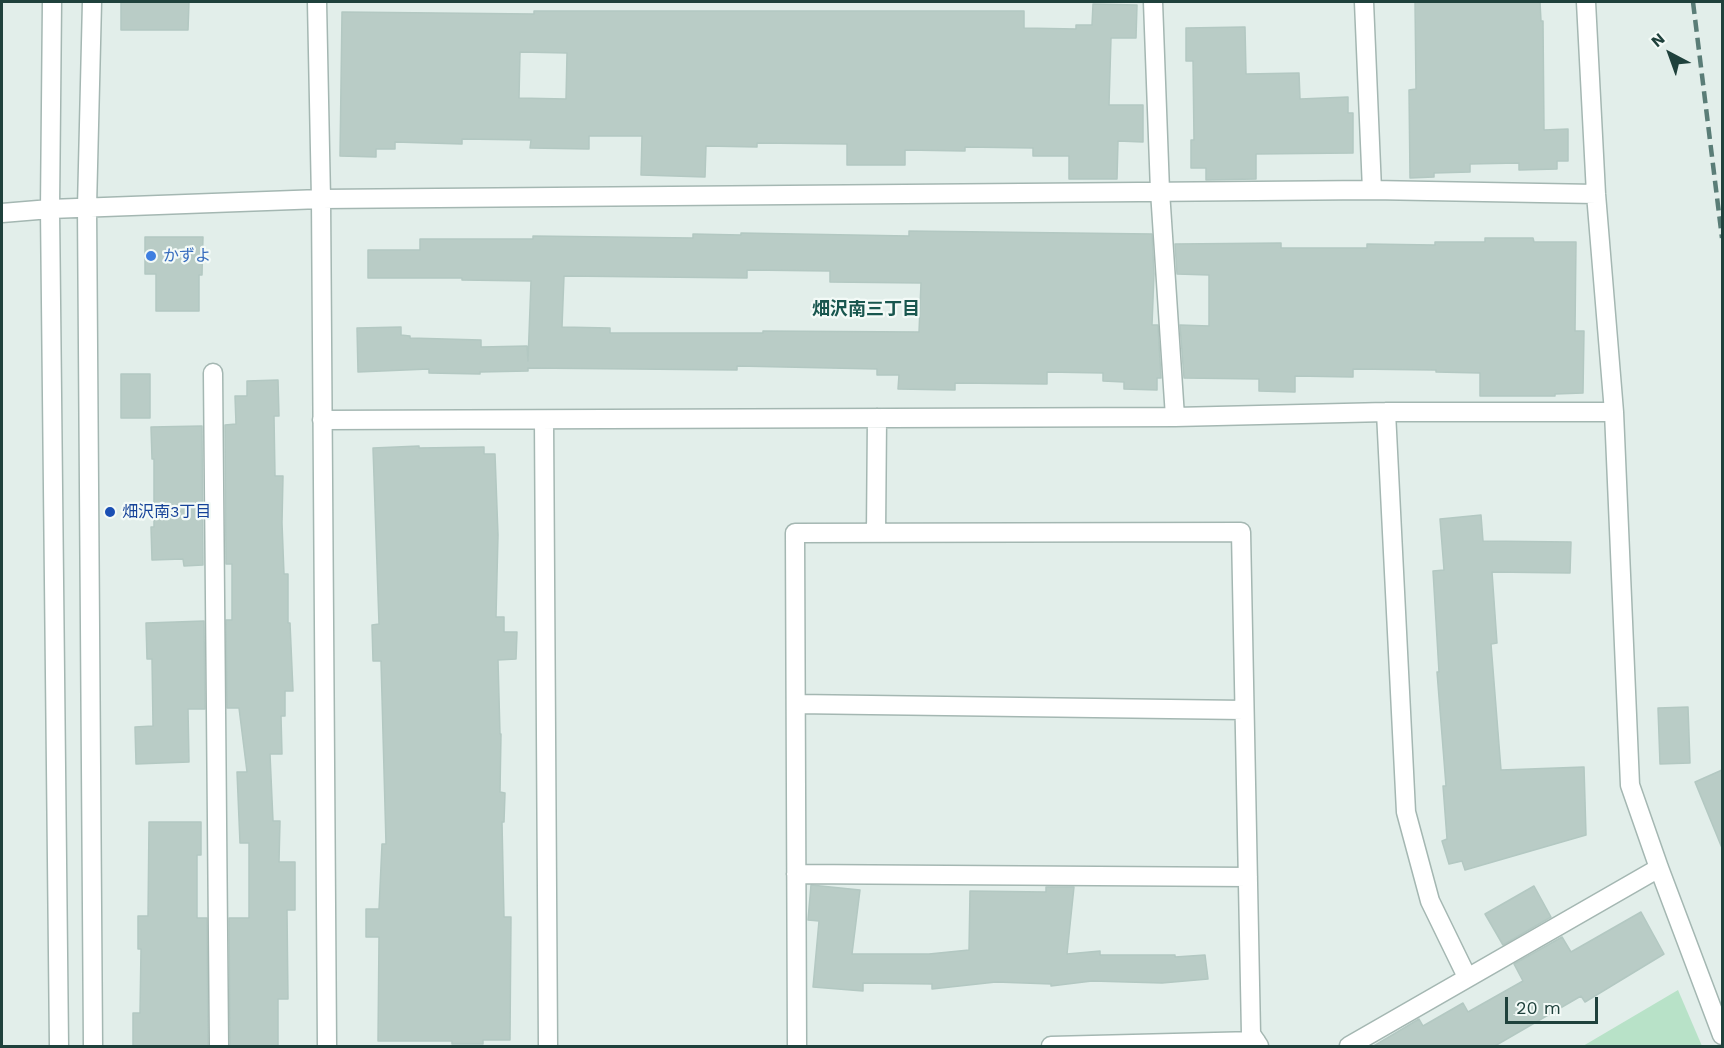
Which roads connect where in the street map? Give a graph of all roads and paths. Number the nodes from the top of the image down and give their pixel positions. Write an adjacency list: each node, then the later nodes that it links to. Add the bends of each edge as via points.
1 (52, 2): 12 (street)
2 (92, 2): 11 (street)
3 (317, 2): 10 (street)
4 (1153, 2): 8 (street)
5 (1364, 2): 7 (street)
6 (1586, 2): 9 (street)
7 (1372, 190): 8 (street); 9 (street)
8 (1160, 191): 10 (street); 17 (street)
9 (1596, 194): 16 (street)
10 (321, 199): 11 (street); 19 (street)
11 (87, 207): 12 (street); 31 (street)
12 (50, 209): 13 (street); 30 (street)
13 (2, 213)
14 (213, 373): 32 (street)
15 (1386, 412): 16 (street); 17 (street); 27 (street, via 1406,812 1430,901)
16 (1614, 412): 24 (street, via 1630,785)
17 (1175, 417): 18 (street)
18 (877, 418): 20 (street); 21 (street)
19 (322, 420): 20 (street); 33 (street)
20 (544, 420): 34 (street)
21 (876, 533): 22 (street, via 795,533); 23 (street, via 1241,532)
22 (796, 704): 23 (street); 25 (street)
23 (1244, 710): 26 (street)
24 (1659, 868): 27 (street); 28 (street)
25 (796, 874): 26 (street); 35 (street)
26 (1248, 877): 29 (street, via 1251,1034)
27 (1467, 978): 37 (street)
28 (1722, 1035)
29 (1257, 1044): 36 (street)
30 (59, 1047)
31 (93, 1047)
32 (219, 1047)
33 (327, 1047)
34 (548, 1047)
35 (797, 1047)
36 (1051, 1047)
37 (1349, 1047)

